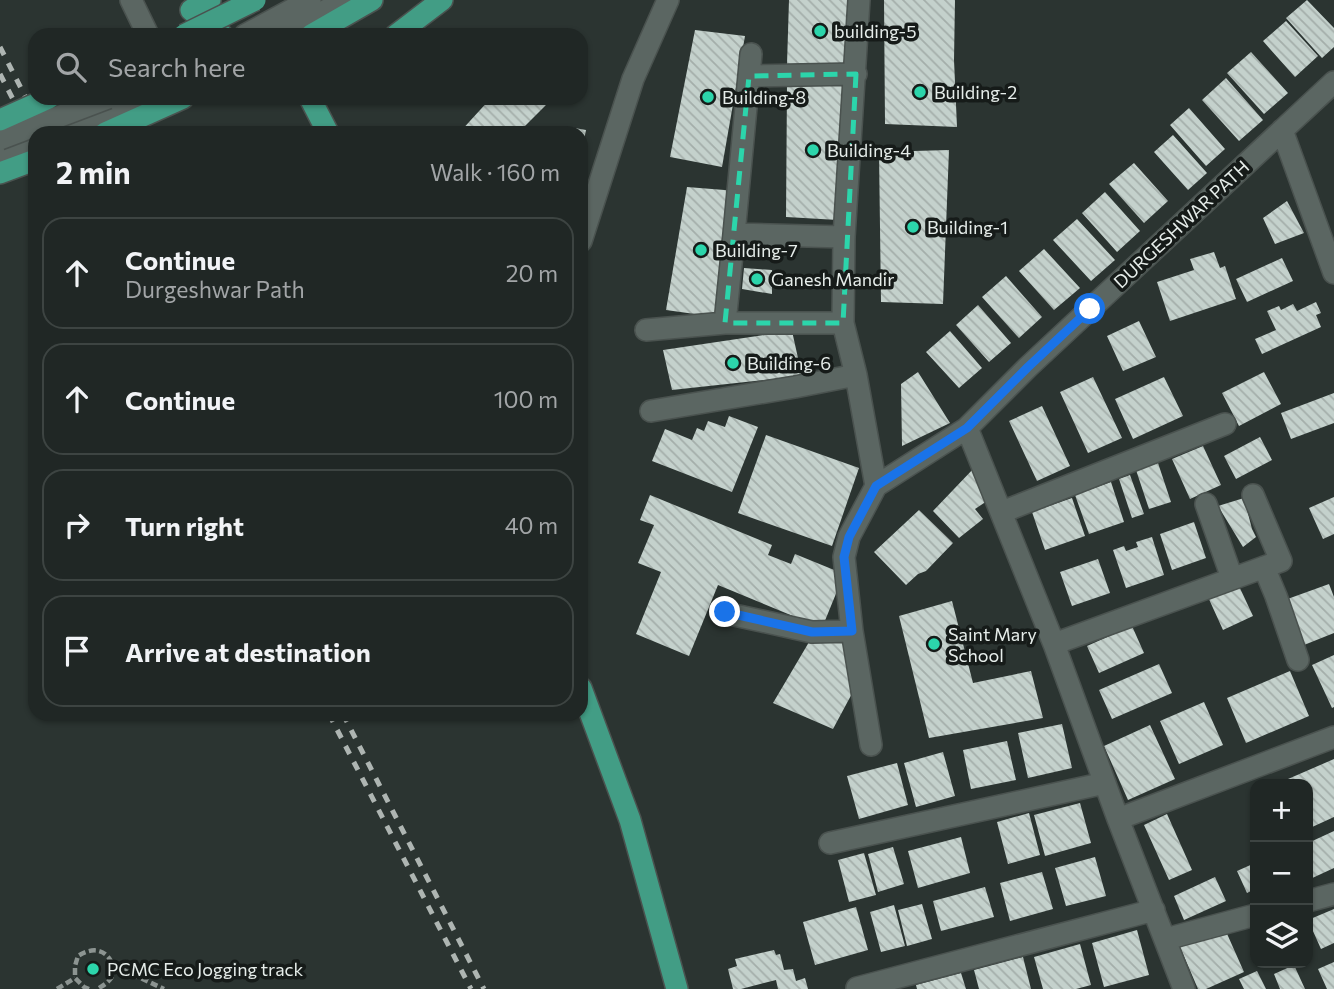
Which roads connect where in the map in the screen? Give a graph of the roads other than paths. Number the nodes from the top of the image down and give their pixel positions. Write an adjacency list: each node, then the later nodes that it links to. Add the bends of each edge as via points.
1 (131, 0): 10 (street)
2 (255, 0): 11 (main road, bridge)
3 (310, 0): 13 (street)
4 (344, 0): 14 (street)
5 (372, 0): 15 (main road)
6 (442, 0): 16 (main road)
7 (668, 0): 38 (street, via 633,79)
8 (859, 0): 18 (street)
9 (201, 5): 12 (main road)
10 (145, 28)
11 (198, 28)
12 (214, 28)
13 (258, 28)
14 (296, 28)
15 (323, 28)
16 (405, 28)
17 (751, 54): 19 (street)
18 (856, 74): 19 (street); 40 (street)
19 (749, 76): 39 (street)
20 (1334, 82): 32 (street, DURGESHWAR PATH)
21 (34, 105): 26 (main road, bridge)
22 (90, 105): 27 (street, bridge)
23 (140, 105): 28 (street)
24 (167, 105): 29 (main road)
25 (314, 105): 30 (main road)
26 (0, 120)
27 (34, 126)
28 (89, 126)
29 (121, 126)
30 (324, 126)
31 (28, 128): 33 (street, bridge)
32 (1282, 130): 41 (street); 48 (street, DURGESHWAR PATH)
33 (0, 139)
34 (28, 150): 35 (street)
35 (0, 159)
36 (28, 163): 37 (main road)
37 (0, 173)
38 (588, 218)
39 (734, 234): 40 (street); 42 (street)
40 (844, 237): 43 (street)
41 (1334, 273)
42 (725, 323): 43 (street); 44 (street)
43 (843, 323): 45 (street)
44 (646, 330)
45 (856, 375): 46 (street); 49 (street)
46 (651, 411)
47 (1225, 424): 52 (street)
48 (967, 428): 49 (street, DURGESHWAR PATH); 52 (street)
49 (876, 486): 56 (street, via 849,537 844,557)
50 (1253, 495): 53 (street, via 1280,561)
51 (1206, 505): 54 (street)
52 (1002, 512): 57 (street)
53 (1264, 567): 54 (street); 58 (street)
54 (1233, 578): 57 (street)
55 (725, 612): 56 (street, via 812,632)
56 (852, 631): 61 (street)
57 (1054, 644): 62 (street)
58 (1298, 660)
59 (588, 707): 71 (main road, via 630,820)
60 (1334, 737): 63 (street)
61 (871, 746)
62 (1105, 783): 63 (street); 64 (street)
63 (1118, 819): 67 (street)
64 (830, 843)
65 (1334, 894): 66 (street)
66 (1313, 900)
67 (1154, 910): 69 (street); 70 (street)
68 (1250, 916): 69 (street)
69 (1166, 939): 72 (street)
70 (857, 988)
71 (677, 989)
72 (1184, 989)

